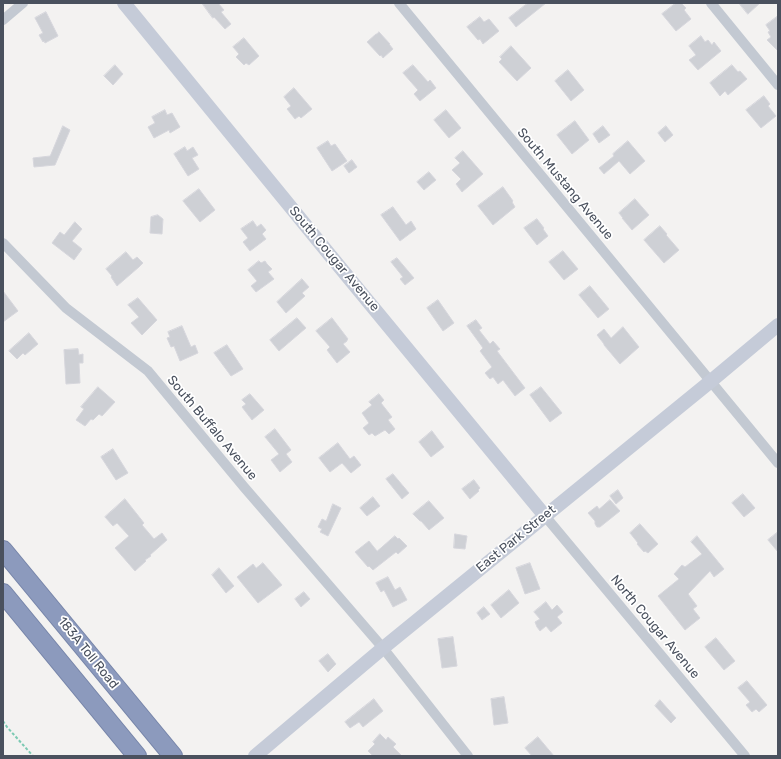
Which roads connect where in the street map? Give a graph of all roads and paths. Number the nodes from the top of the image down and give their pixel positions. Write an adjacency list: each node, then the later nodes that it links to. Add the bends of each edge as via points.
1 (23, 3): 5 (street)
2 (124, 3): 11 (street, South Cougar Avenue)
3 (399, 3): 9 (street, South Mustang Avenue)
4 (711, 3): 6 (street)
5 (3, 20)
6 (778, 85)
7 (3, 243): 14 (street, South Buffalo Avenue, via 66,308 148,371)
8 (778, 325): 9 (street, East Park Street)
9 (711, 381): 10 (street, South Mustang Avenue); 11 (street, East Park Street)
10 (778, 463)
11 (545, 516): 14 (street, East Park Street); 21 (street, North Cougar Avenue)
12 (3, 550): 19 (highway, 183A Toll Road)
13 (3, 593): 18 (highway)
14 (383, 648): 16 (street, East Park Street); 20 (street, South Buffalo Avenue)
15 (3, 721): 17 (path)
16 (256, 755)
17 (33, 756)
18 (137, 756)
19 (173, 756)
20 (468, 756)
21 (745, 756)

